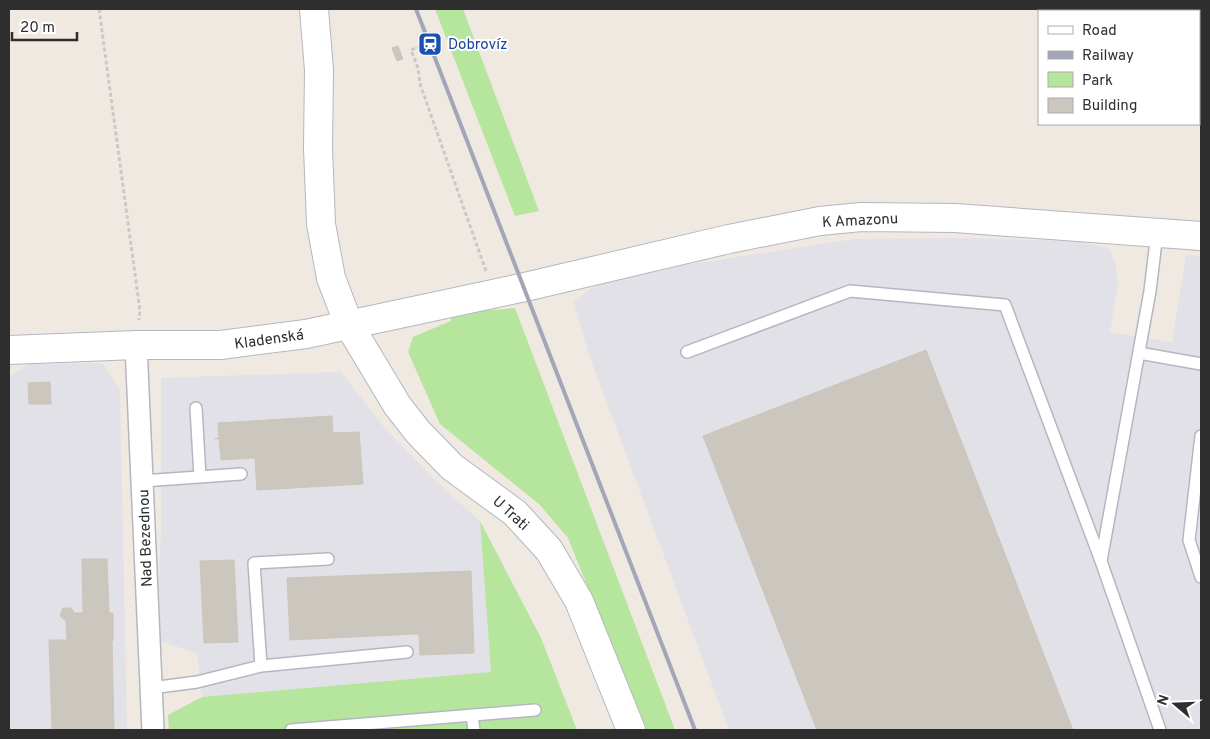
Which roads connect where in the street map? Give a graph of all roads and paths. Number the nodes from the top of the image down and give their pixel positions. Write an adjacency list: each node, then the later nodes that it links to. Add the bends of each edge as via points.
1 (99, 9): 9 (path, via 140,311)
2 (314, 9): 8 (street, U Trati, via 319,70 321,224 331,278)
3 (421, 46): 7 (path, via 411,50 420,84)
4 (1157, 232): 5 (street, K Amazonu); 6 (street, K Amazonu, via 955,218 861,217 729,238); 12 (lane)
5 (1201, 236)
6 (525, 287): 7 (street, Kladenská)
7 (493, 294): 8 (street, Kladenská)
8 (348, 326): 9 (street, Kladenská, via 221,345); 30 (street, U Trati, via 397,405 418,432 452,467 515,513 550,550 579,602)
9 (136, 345): 10 (street, Kladenská); 18 (street, Nad Bezednou)
10 (9, 350)
11 (687, 352): 20 (lane, via 850,291 1005,304)
12 (1139, 353): 13 (lane); 20 (lane)
13 (1201, 364)
14 (196, 408): 17 (lane)
15 (1201, 436): 21 (lane, via 1190,540)
16 (241, 474): 17 (lane)
17 (200, 477): 18 (lane)
18 (142, 481): 24 (street, Nad Bezednou)
19 (328, 559): 23 (lane, via 254,563)
20 (1101, 561): 31 (lane)
21 (1201, 577)
22 (407, 652): 23 (lane)
23 (261, 666): 24 (lane, via 197,682)
24 (151, 688): 27 (street, Nad Bezednou)
25 (535, 710): 26 (lane)
26 (472, 715): 28 (lane); 29 (lane)
27 (154, 730)
28 (291, 730)
29 (474, 730)
30 (631, 730)
31 (1160, 730)

